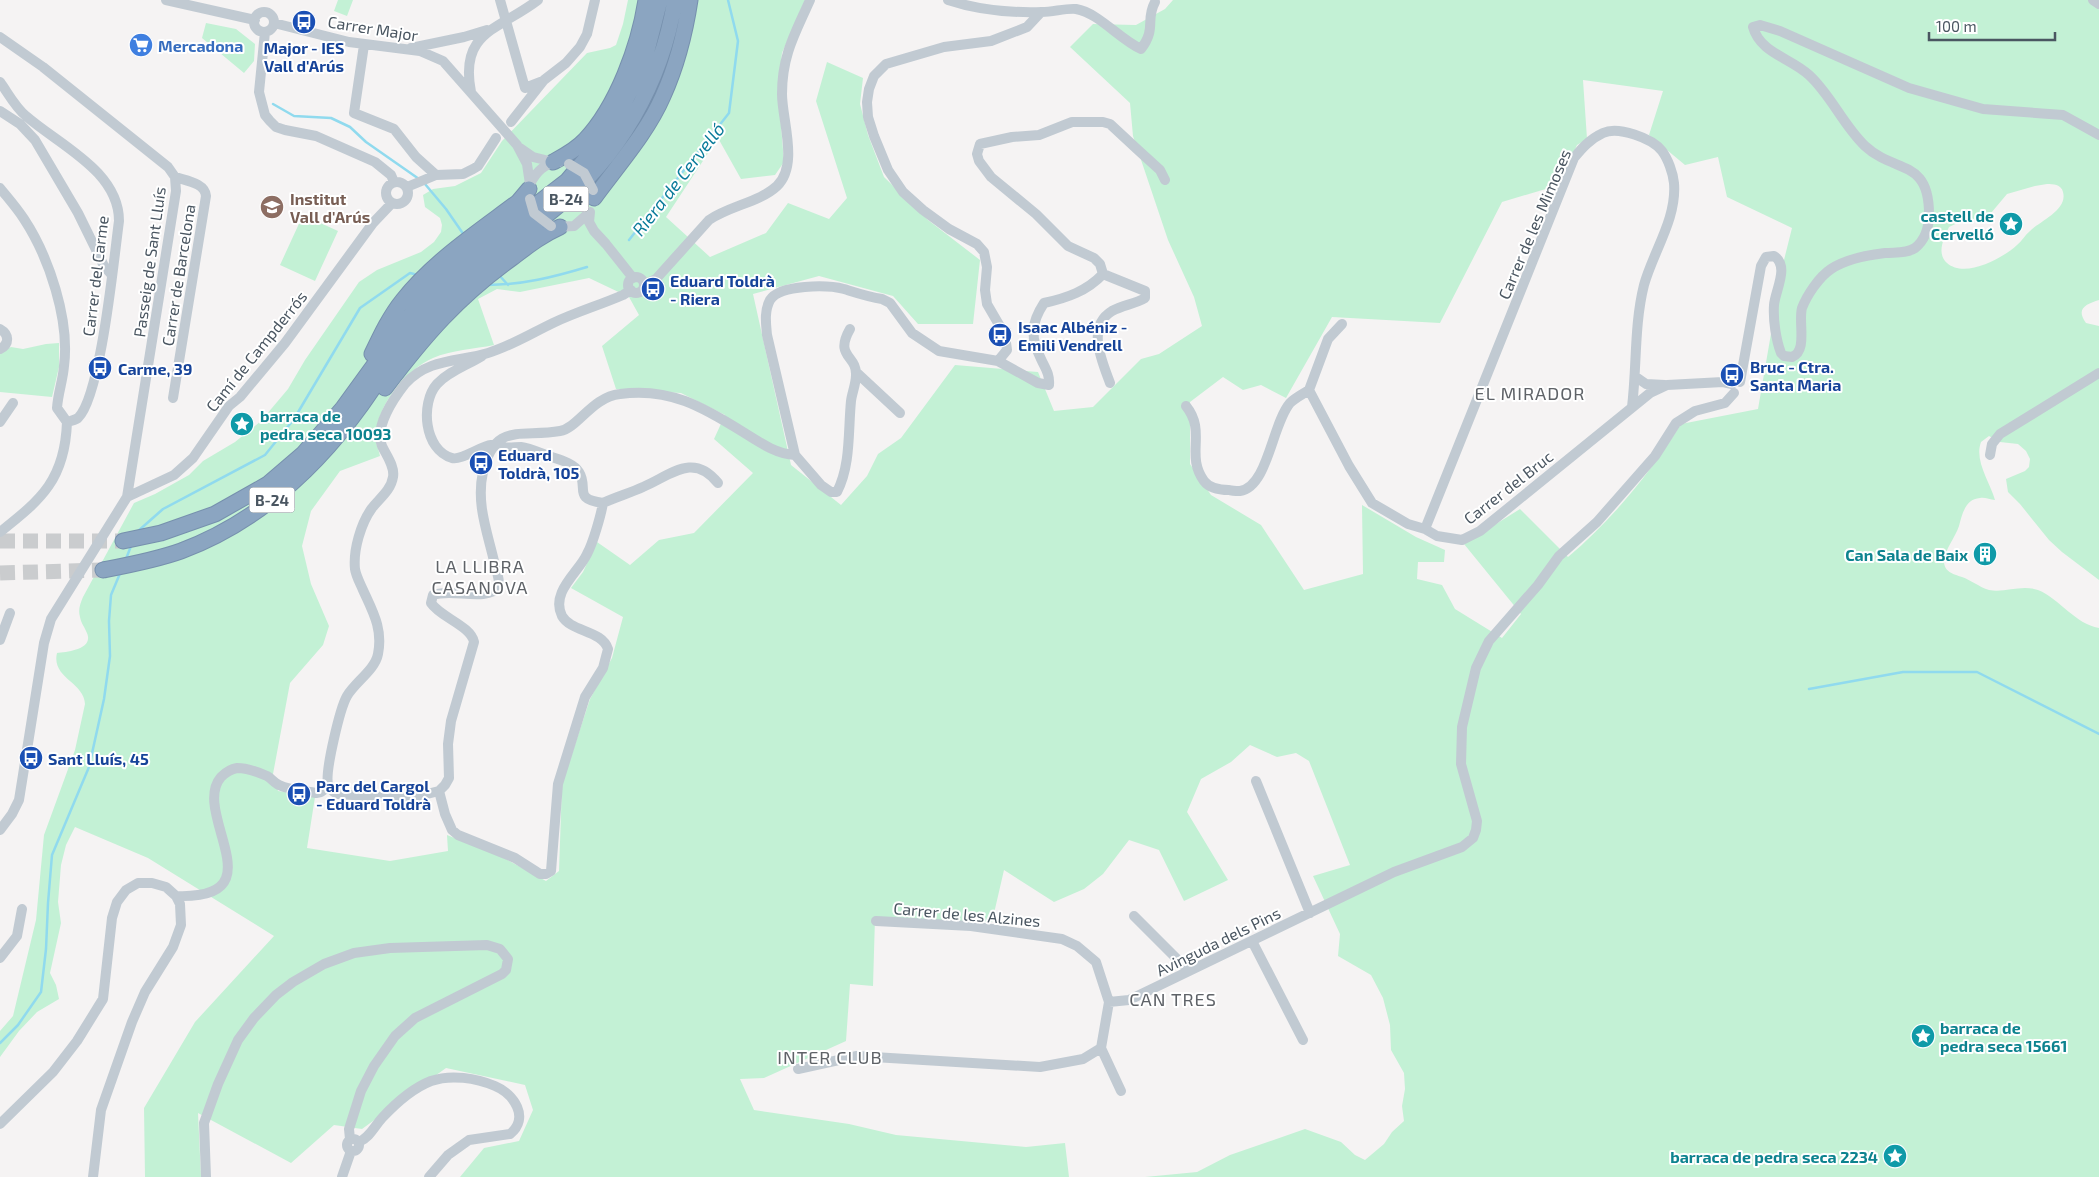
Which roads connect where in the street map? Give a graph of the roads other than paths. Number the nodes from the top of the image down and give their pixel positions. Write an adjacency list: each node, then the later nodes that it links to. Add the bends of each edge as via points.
1 (166, 0): 15 (street)
2 (500, 0): 17 (street)
3 (538, 0): 17 (street)
4 (595, 0): 25 (street, via 588,34 580,47)
5 (646, 0): 33 (highway, via 632,54 608,108 585,140)
6 (660, 0): 64 (highway, B-24, via 643,66 610,130 567,180 453,268 398,330)
7 (675, 0): 73 (highway, B-24, via 670,29 647,93 630,126 610,153 560,205 462,279 418,325)
8 (690, 0): 41 (highway, via 677,63 663,98 645,129)
9 (810, 0): 49 (street, via 786,53 782,93 788,153 781,181 776,187 709,220 656,279)
10 (948, 0): 14 (street, via 992,11)
11 (2094, 0): 13 (street)
12 (1156, 1): 14 (street, via 1151,10 1150,38 1141,49 1091,14 1075,9)
13 (2099, 4)
14 (1042, 12): 56 (street, via 1027,27 991,41 944,47 886,64 874,76 868,89 868,118 874,136 888,170 903,192 984,252 987,304 1005,335 1007,350)
15 (255, 20): 16 (street, via 264,12 273,17); 19 (street, via 258,30)
16 (274, 23): 19 (street, via 272,30); 23 (street, Carrer Major)
17 (505, 23): 18 (street); 25 (street, via 525,88)
18 (495, 28): 24 (street); 27 (street, via 478,40 471,53 468,72)
19 (265, 32): 37 (street, via 259,92 270,121 276,127 316,136 375,162 391,175)
20 (0, 37): 22 (street, Passeig de Sant Lluís)
21 (0, 42): 22 (street, Passeig de Sant Lluís)
22 (12, 45): 35 (street, Passeig de Sant Lluís, via 168,167)
23 (364, 45): 24 (street, Carrer Major); 34 (street, via 354,113 394,129)
24 (408, 49): 27 (street, Carrer Major, via 443,61)
25 (544, 80): 29 (street)
26 (0, 82): 46 (street, Carrer del Carme, via 24,114 105,179 119,208)
27 (471, 93): 32 (street, Carrer Major)
28 (0, 111): 46 (street, via 20,124 35,140)
29 (511, 122)
30 (2099, 135): 62 (street, via 2063,115 1983,109 1909,88 1780,31 1760,25 1753,28 1763,46 1810,76 1864,145 1873,153 1904,165 1917,174 1928,199 1929,218 1923,238 1910,251 1842,263 1825,274 1802,309 1801,347 1792,358 1781,353 1774,319 1780,264 1777,258 1766,257)
31 (496, 138): 34 (street, via 478,166 463,174)
32 (517, 145): 33 (street, Carrer Major, via 533,157); 40 (street, Carrer Major, via 527,164)
33 (553, 162): 40 (street, via 539,170); 41 (street, bridge, via 569,164 584,173)
34 (434, 176): 38 (street)
35 (175, 178): 65 (street, Carrer de Barcelona, via 202,187 206,196); 77 (street, Passeig de Sant Lluís, via 176,191)
36 (1165, 180): 47 (street, via 1160,170 1110,124 1103,122 1072,122 1039,135 980,144 979,161 991,177 1068,246 1094,258)
37 (394, 182): 38 (street); 42 (street, via 386,190)
38 (411, 186): 42 (street, via 407,199 399,204)
39 (0, 188): 71 (street, via 24,219 42,252 57,296 63,328 64,366 56,408)
40 (530, 191): 44 (street, bridge, via 534,213); 64 (highway, via 430,272 403,300 378,340)
41 (594, 194): 43 (street)
42 (392, 203): 77 (street, Camí de Campderrós, via 373,223 285,343 229,406 193,458 174,475)
43 (590, 212): 44 (street); 45 (street, via 591,226)
44 (562, 226): 45 (street); 73 (highway, via 537,239 453,306 365,413)
45 (598, 236): 48 (street)
46 (111, 274): 71 (street, Carrer del Carme, via 98,368 83,410 77,419)
47 (1103, 274): 56 (street, via 1082,291 1044,303 1035,317 1034,338 1050,376 1049,385 1038,383); 60 (street, via 1145,292 1145,298 1110,313 1101,324 1098,350)
48 (633, 278): 49 (street, via 641,278); 50 (street, via 629,284)
49 (644, 285): 50 (street, via 639,292)
50 (631, 290): 55 (street)
51 (1342, 324): 63 (street, via 1328,339)
52 (0, 329): 54 (street, via 8,338)
53 (850, 329): 57 (street, via 844,347)
54 (0, 349)
55 (488, 353): 72 (street, via 437,384 428,400 427,412 434,444 453,458); 86 (street, via 454,359 423,370 406,384 382,424 381,440 393,468 393,476 389,488 366,518 355,562 358,578 377,620 380,648 373,665 346,697 327,772)
56 (998, 361): 74 (street, via 939,351 912,334 890,303 882,299 827,287 782,291 770,300 765,316)
57 (857, 373): 69 (street); 74 (street, via 851,398 847,457 837,492 821,485)
58 (2099, 373): 75 (street, via 2000,434 1992,444)
59 (1636, 377): 61 (street, via 1646,384); 68 (street, Carrer de les Mimoses); 79 (street, Carrer de les Mimoses, via 1636,322 1645,284 1672,206 1674,183 1662,150 1630,132 1604,132 1585,144 1574,158)
60 (1110, 383)
61 (1667, 386): 62 (street, Carrer del Bruc, via 1723,382); 68 (street, Carrer del Bruc)
62 (1735, 386): 91 (street, Avinguda dels Pins, via 1725,403 1695,411 1676,423 1655,456 1597,522 1558,556 1538,585 1489,641 1476,668 1462,727 1462,764 1477,821 1473,838 1462,847 1394,872)
63 (1309, 390): 67 (street, via 1290,403 1279,423 1262,473 1250,487 1241,491 1217,490 1206,484 1195,464 1196,427 1194,416); 79 (street, Carrer del Bruc, via 1372,503 1408,524)
64 (354, 392): 81 (highway, B-24, via 303,454 268,484 215,514 161,533)
65 (173, 398)
66 (13, 403): 70 (street)
67 (1186, 406)
68 (1632, 407): 79 (street, Carrer del Bruc, via 1480,531 1462,540 1437,536)
69 (900, 413)
70 (0, 422)
71 (67, 422): 80 (street, via 66,445 49,487)
72 (494, 444): 74 (street, via 523,433 562,431 604,398 620,394 662,394 704,408 772,449); 78 (street, via 503,448 524,448 574,467 581,476 585,496); 87 (street, via 482,475 481,508 499,587 489,594 446,592 433,595 431,603 437,611 470,633 474,642 451,721 449,778)
73 (324, 452): 82 (highway, B-24, via 285,490 223,532 181,551)
74 (795, 455)
75 (1990, 455)
76 (718, 483): 78 (street, via 704,470 687,467)
77 (127, 497): 88 (street, Passeig de Sant Lluís, via 51,619 44,643 19,800)
78 (603, 503): 87 (street, via 588,553 567,582 560,600 565,619 601,640 608,649 603,668 585,697 558,784 551,871 540,874 508,854 458,835 449,826)
79 (1425, 529)
80 (0, 532)
81 (123, 541)
82 (103, 570)
83 (10, 613): 84 (street)
84 (0, 640)
85 (1256, 781): 91 (street)
86 (328, 787): 87 (street, via 338,794 383,797 419,796); 89 (street, via 316,793 280,786 268,776 254,771 240,768 226,773 219,779 215,798 227,859 226,878 222,885 206,895)
87 (439, 791)
88 (0, 830)
89 (176, 896): 102 (street, via 166,887 152,883 138,883 126,890 117,902 112,918 103,999 53,1072); 104 (street, via 180,904 181,925 132,1022 101,1110)
90 (22, 909): 95 (street, via 17,936)
91 (1310, 913): 94 (street, Avinguda dels Pins)
92 (1134, 916): 96 (street)
93 (876, 921): 97 (street, Carrer de les Alzines, via 971,926 1062,938 1096,962)
94 (1252, 941): 96 (street, Avinguda dels Pins); 98 (street)
95 (0, 958)
96 (1189, 971): 97 (street, Avinguda dels Pins, via 1129,1000)
97 (1109, 1002): 99 (street)
98 (1303, 1040)
99 (1101, 1048): 100 (street, via 1083,1059 1040,1067 858,1056); 101 (street)
100 (798, 1069)
101 (1121, 1091)
102 (0, 1124)
103 (354, 1141): 105 (street, via 349,1129 361,1091 395,1036 415,1018 502,974 508,959 500,949 487,945 369,950 339,958 293,982 276,995 254,1018 230,1055 204,1124); 106 (street, via 347,1147 351,1151); 107 (street, via 370,1134 400,1100 442,1078 465,1078 496,1087 516,1103 520,1115 516,1129 510,1134 468,1140 448,1155)
104 (93, 1177)
105 (206, 1177)
106 (342, 1177)
107 (429, 1177)

